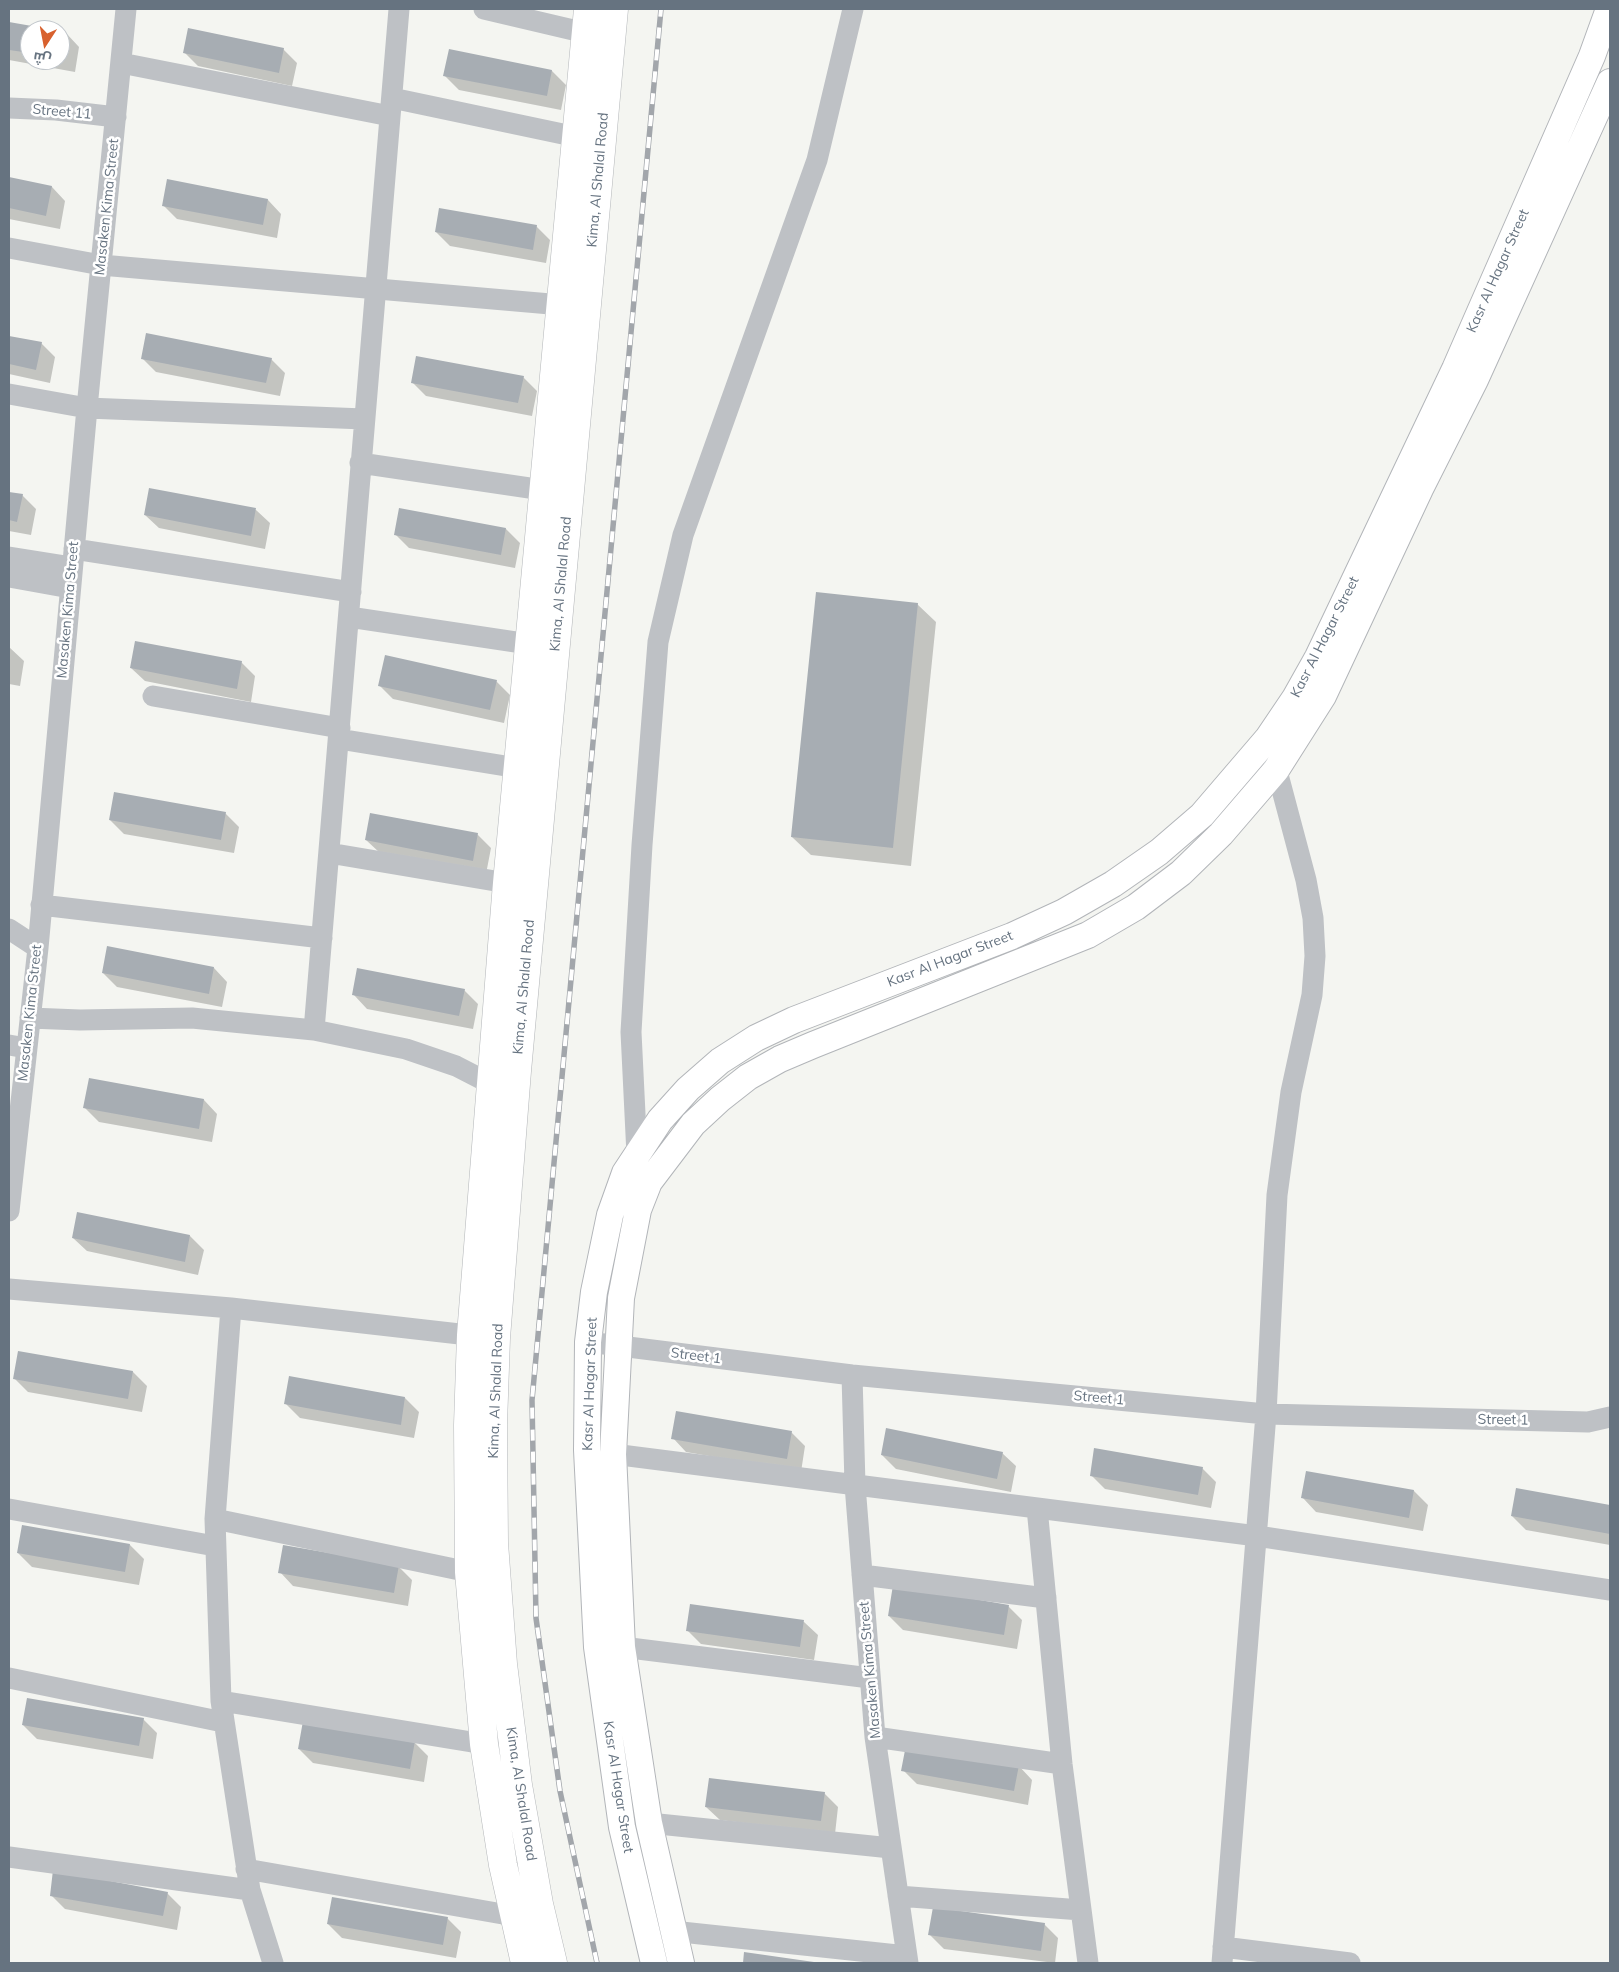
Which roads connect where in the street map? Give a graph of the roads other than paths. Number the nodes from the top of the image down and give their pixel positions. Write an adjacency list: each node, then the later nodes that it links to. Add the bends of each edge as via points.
1 (126, 9): 8 (street, Masaken Kima Street)
2 (399, 9): 10 (street)
3 (484, 9): 7 (street)
4 (614, 9): 19 (highway, Kima, Al Shalal Road)
5 (853, 9): 49 (street, via 816,160 683,535 658,642 631,1032)
6 (1609, 9): 14 (main road, Kasr Al Hagar Street)
7 (587, 21): 13 (highway, Kima, Al Shalal Road)
8 (121, 63): 10 (street); 12 (street, Masaken Kima Street)
9 (1610, 82): 15 (main road, Kasr Al Hagar Street)
10 (391, 107): 13 (street); 18 (street)
11 (9, 108): 12 (street, Street 11)
12 (116, 117): 17 (street, Masaken Kima Street)
13 (577, 136): 19 (highway, Kima, Al Shalal Road)
14 (1535, 186): 15 (main road); 20 (main road, Kasr Al Hagar Street)
15 (1559, 196): 20 (main road, Kasr Al Hagar Street)
16 (9, 248): 17 (street)
17 (101, 265): 18 (street); 22 (street, Masaken Kima Street)
18 (376, 289): 19 (street); 23 (street)
19 (569, 322): 26 (highway, Kima, Al Shalal Road); 55 (highway, Kima, Al Shalal Road, via 518,1061)
20 (1465, 374): 25 (main road, Kasr Al Hagar Street)
21 (9, 394): 22 (street)
22 (86, 408): 23 (street); 28 (street, Masaken Kima Street)
23 (364, 419): 24 (street)
24 (360, 464): 26 (street); 31 (street)
25 (1411, 484): 36 (main road, Kasr Al Hagar Street, via 1295,698); 38 (main road, Kasr Al Hagar Street, via 1339,665)
26 (543, 490): 33 (highway, Kima, Al Shalal Road)
27 (9, 557): 28 (street)
28 (73, 558): 30 (street, Masaken Kima Street); 31 (street)
29 (9, 577): 30 (street)
30 (70, 588): 41 (street, Masaken Kima Street)
31 (351, 592): 32 (street)
32 (349, 617): 33 (street); 35 (street)
33 (529, 644): 37 (highway, Kima, Al Shalal Road)
34 (153, 696): 35 (street)
35 (339, 734): 37 (street); 39 (street)
36 (1268, 738): 38 (street); 49 (main road, Kasr Al Hagar Street, via 1202,815 1159,852 1113,884 1012,936 794,1020 756,1038 720,1061 688,1088 660,1120)
37 (518, 768): 40 (highway, Kima, Al Shalal Road)
38 (1276, 770): 51 (main road, Kasr Al Hagar Street, via 1221,834 1181,873 1136,907 1088,935 1045,954 780,1059 720,1099 694,1124); 59 (street, via 1306,880 1315,956 1312,995 1291,1092 1277,1195)
39 (329, 853): 40 (street); 43 (street)
40 (507, 883): 48 (highway, Kima, Al Shalal Road)
41 (41, 905): 43 (street); 44 (street, Masaken Kima Street)
42 (9, 929): 44 (street)
43 (322, 938): 46 (street)
44 (38, 948): 45 (street, Masaken Kima Street)
45 (30, 1018): 46 (street, via 192,1018); 47 (street, Masaken Kima Street)
46 (314, 1030): 48 (street, via 406,1049 456,1066)
47 (18, 1047): 50 (street, Masaken Kima Street)
48 (491, 1084): 55 (highway, Kima, Al Shalal Road)
49 (637, 1155): 51 (main road); 56 (main road, Kasr Al Hagar Street, via 622,1180 610,1215 594,1292)
50 (11, 1160): 52 (street, Masaken Kima Street)
51 (649, 1182): 57 (main road, Kasr Al Hagar Street, via 635,1224 621,1298)
52 (9, 1211)
53 (9, 1289): 54 (street)
54 (231, 1308): 55 (street); 65 (street)
55 (483, 1337): 68 (highway, Kima, Al Shalal Road, via 468,1425); 92 (highway, Kima, Al Shalal Road, via 493,1424 494,1543 503,1664 518,1784)
56 (588, 1342): 57 (street, Street 1); 93 (main road, Kasr Al Hagar Street, via 587,1450 597,1647 622,1827)
57 (617, 1347): 58 (street, Street 1); 61 (main road, Kasr Al Hagar Street)
58 (852, 1375): 59 (street, Street 1); 62 (street, Masaken Kima Street)
59 (1266, 1414): 60 (street, Street 1, via 1588,1422); 66 (street)
60 (1610, 1417)
61 (613, 1454): 62 (street); 72 (main road, Kasr Al Hagar Street)
62 (855, 1485): 63 (street); 69 (street, Masaken Kima Street)
63 (1037, 1508): 66 (street); 71 (street)
64 (9, 1510): 67 (street)
65 (215, 1519): 67 (street); 68 (street)
66 (1257, 1536): 70 (street); 88 (street)
67 (215, 1546): 75 (street)
68 (469, 1572): 77 (highway, Kima, Al Shalal Road)
69 (862, 1575): 71 (street); 74 (street, Masaken Kima Street)
70 (1610, 1590)
71 (1046, 1598): 78 (street)
72 (622, 1647): 74 (street); 79 (main road, Kasr Al Hagar Street)
73 (9, 1678): 75 (street)
74 (870, 1678): 76 (street, Masaken Kima Street)
75 (222, 1711): 77 (street); 82 (street)
76 (875, 1737): 78 (street); 80 (street, Masaken Kima Street)
77 (484, 1744): 86 (highway, Kima, Al Shalal Road)
78 (1062, 1764): 85 (street)
79 (649, 1823): 80 (street); 87 (main road, Kasr Al Hagar Street)
80 (891, 1848): 84 (street, Masaken Kima Street)
81 (9, 1856): 83 (street)
82 (246, 1869): 83 (street); 86 (street)
83 (250, 1890): 90 (street)
84 (898, 1896): 85 (street); 89 (street, Masaken Kima Street)
85 (1081, 1910): 95 (street)
86 (514, 1916): 91 (highway, Kima, Al Shalal Road)
87 (672, 1931): 89 (street); 94 (main road, Kasr Al Hagar Street)
88 (1222, 1955): 96 (street)
89 (907, 1960)
90 (273, 1963)
91 (525, 1963)
92 (553, 1963)
93 (654, 1963)
94 (681, 1963)
95 (1088, 1963)
96 (1350, 1963)

